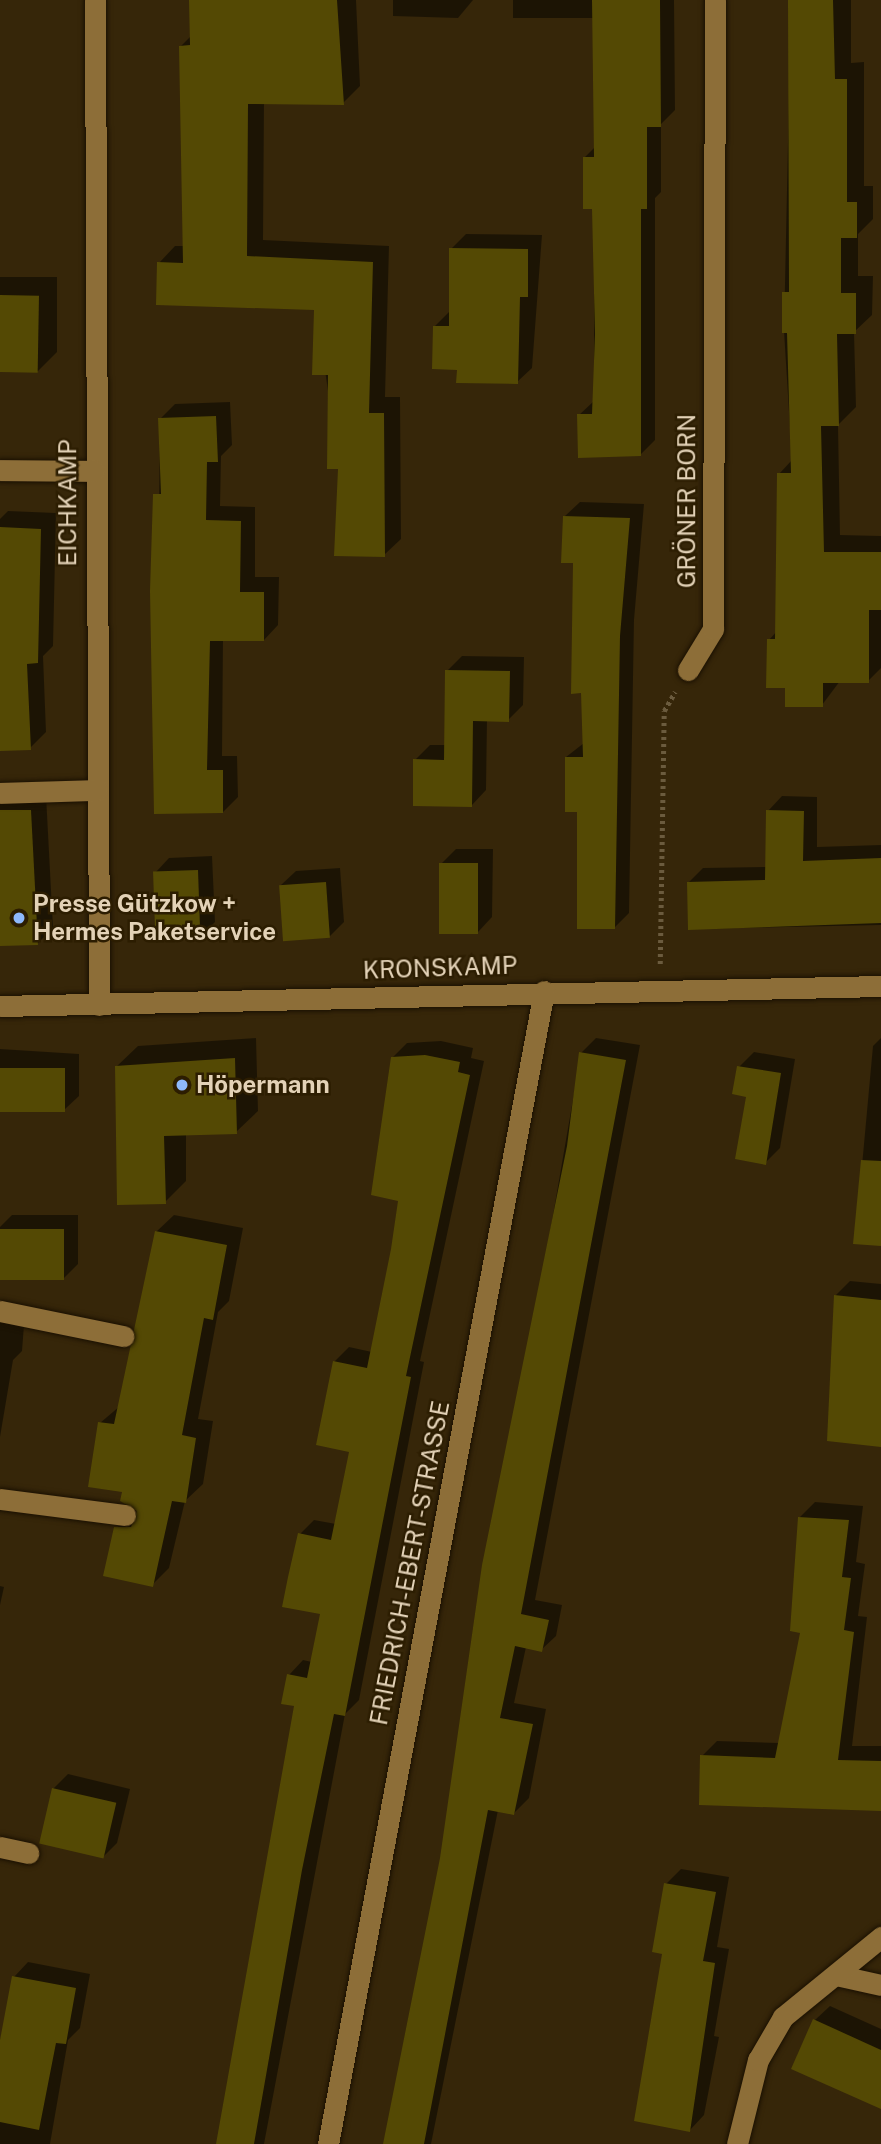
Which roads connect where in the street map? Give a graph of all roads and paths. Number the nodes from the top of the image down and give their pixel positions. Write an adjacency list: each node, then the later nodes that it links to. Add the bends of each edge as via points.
1 (95, 0): 4 (street, EICHKAMP)
2 (715, 0): 5 (street, GRÖNER BORN, via 713,629)
3 (0, 470): 4 (street)
4 (94, 471): 6 (street, EICHKAMP)
5 (688, 670): 9 (path, via 664,710)
6 (97, 790): 7 (street); 11 (street, EICHKAMP)
7 (0, 793)
8 (881, 986): 9 (street, KRONSKAMP)
9 (660, 989): 10 (street, KRONSKAMP)
10 (544, 991): 11 (street, KRONSKAMP); 22 (street, FRIEDRICH-EBERT-STRASSE)
11 (99, 1005): 12 (street, KRONSKAMP)
12 (0, 1006)
13 (0, 1311): 14 (street)
14 (124, 1336)
15 (0, 1499): 16 (street)
16 (125, 1515)
17 (0, 1847): 18 (street)
18 (29, 1853)
19 (881, 1937): 20 (street)
20 (836, 1975): 21 (street); 23 (street, via 783,2017 758,2060)
21 (881, 1985)
22 (328, 2144)
23 (737, 2144)

